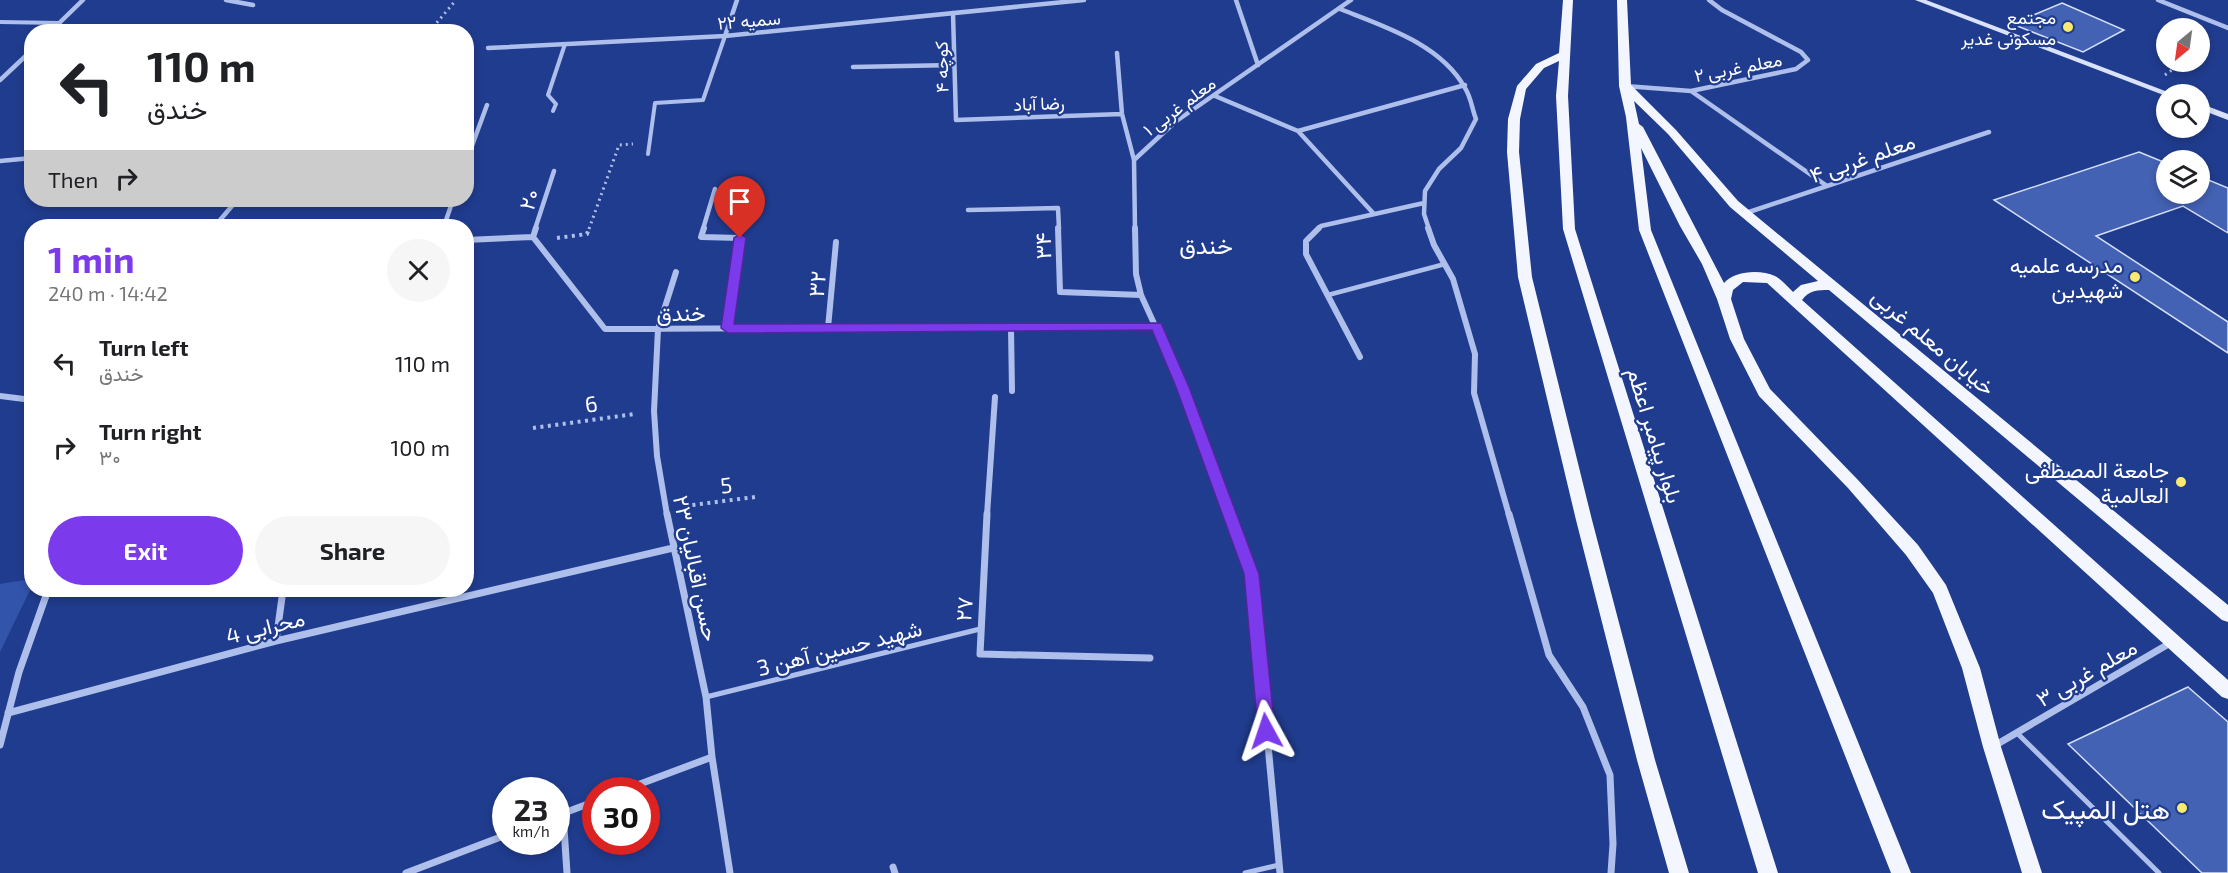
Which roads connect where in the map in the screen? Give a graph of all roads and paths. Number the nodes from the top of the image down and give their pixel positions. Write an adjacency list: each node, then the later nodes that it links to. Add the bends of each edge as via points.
1 (83, 0): 17 (street)
2 (226, 0): 13 (street)
3 (456, 0): 18 (path)
4 (737, 0): 20 (street)
5 (1084, 0): 15 (street, سمیه ۲۲)
6 (1236, 0): 26 (street)
7 (1351, 0): 14 (street, معلم غربی ۱)
8 (1568, 0): 24 (main road, بلوار پیامبر اعظم)
9 (1622, 0): 31 (main road)
10 (1709, 0): 33 (street, معلم غربی ۲, via 1802,52 1808,60 1796,69)
11 (1919, 0): 32 (street)
12 (2158, 0): 19 (street)
13 (253, 5)
14 (1340, 9): 26 (street, معلم غربی ۱); 30 (street, via 1389,28 1439,57)
15 (953, 14): 20 (street, سمیه ۲۲); 27 (street, کوچه ۴)
16 (0, 22): 17 (lane)
17 (60, 23)
18 (436, 24)
19 (2228, 28)
20 (725, 36): 21 (street, سمیه ۲۲); 45 (lane, via 703,100 655,103)
21 (565, 44): 22 (street, سمیه ۲۲); 37 (lane, via 548,95 556,104)
22 (488, 48)
23 (1117, 53): 38 (street)
24 (1564, 55): 109 (main road, via 1540,66 1521,88 1514,119 1513,152 1525,277 1646,760); 110 (main road, بلوار پیامبر اعظم, via 1562,96 1569,229)
25 (24, 58): 29 (street)
26 (1258, 64): 34 (street, معلم غربی ۱)
27 (954, 65): 28 (street); 41 (street, کوچه ۴)
28 (853, 67)
29 (0, 80)
30 (1465, 86): 42 (street); 53 (street, via 1476,119 1461,148 1439,169 1425,191)
31 (1625, 86): 33 (street, معلم غربی ۲); 39 (main road); 56 (main road, خیابان معلم غربی)
32 (2156, 89)
33 (1690, 91): 51 (street)
34 (1215, 96): 42 (street); 48 (street, معلم غربی ۱, via 1175,122)
35 (487, 105): 44 (street)
36 (2210, 110): 40 (street)
37 (554, 111)
38 (1122, 114): 41 (street, رضا آباد); 48 (street)
39 (1632, 117): 67 (main road); 111 (main road, via 1646,230)
40 (2228, 117)
41 (956, 120)
42 (1298, 130): 57 (street)
43 (1989, 132): 51 (street, معلم غربی ۴)
44 (474, 140)
45 (650, 143): 46 (lane); 59 (path, via 619,145 587,234)
46 (648, 154)
47 (24, 159): 49 (street)
48 (1134, 160): 65 (street, معلم غربی ۱, via 1136,274)
49 (0, 161)
50 (554, 171): 59 (street, ۲۰)
51 (1827, 186): 56 (street, معلم غربی ۴)
52 (715, 189): 71 (street, via 701,237 740,238)
53 (1424, 203): 57 (street); 62 (street, via 1434,245)
54 (231, 207): 58 (street)
55 (968, 210): 65 (street, ۳۴, via 1058,208 1060,292)
56 (1746, 213): 64 (main road, خیابان معلم غربی)
57 (1374, 214): 66 (street, via 1321,226 1306,241 1306,254)
58 (221, 219)
59 (534, 239): 60 (street); 70 (street, خندق, via 605,329)
60 (474, 240)
61 (836, 242): 72 (street, ۳۲)
62 (1445, 264): 66 (lane); 108 (street, via 1475,354 1474,393 1549,655 1583,707 1610,775)
63 (676, 272): 70 (street, ۲۳ حسن اقبالیان)
64 (1833, 286): 68 (main road, via 1808,288); 88 (main road, خیابان معلم غربی)
65 (1141, 295): 69 (street, معلم غربی ۱)
66 (1328, 295): 74 (street)
67 (1724, 299): 68 (main road, via 1726,286 1732,280 1747,277 1771,279); 98 (main road, via 1737,339 1764,392 1875,508 1940,590 1971,668)
68 (1795, 301): 91 (main road)
69 (1156, 326): 73 (street, خندق); 103 (street, معلم غربی ۱, via 1183,387 1252,574)
70 (658, 328): 71 (street, خندق); 79 (street, ۲۳ حسن اقبالیان)
71 (728, 328): 72 (street, خندق)
72 (828, 328): 73 (street, خندق)
73 (1011, 328): 75 (street)
74 (1360, 357)
75 (1012, 391)
76 (0, 396): 78 (street)
77 (994, 397): 89 (street, ۲۷)
78 (24, 399)
79 (654, 411): 80 (path, 6); 82 (street, ۲۳ حسن اقبالیان)
80 (533, 428)
81 (755, 497): 82 (path, 5)
82 (665, 509): 83 (street, ۲۳ حسن اقبالیان)
83 (673, 548): 84 (street, محرابی 4); 94 (street, ۲۳ حسن اقبالیان)
84 (474, 595)
85 (46, 597): 95 (street)
86 (282, 597): 90 (street)
87 (464, 597): 90 (street, محرابی 4)
88 (2228, 615)
89 (980, 629): 92 (street, ۲۷, via 980,654); 94 (lane, شهید حسین آهن 3)
90 (276, 641): 95 (street, محرابی 4)
91 (2173, 642): 93 (main road); 96 (street, معلم غربی ۳)
92 (1150, 658)
93 (2228, 691)
94 (706, 696): 99 (street, ۲۳ حسن اقبالیان)
95 (8, 713): 97 (street)
96 (2017, 733): 98 (street, معلم غربی ۳); 113 (lane)
97 (0, 745)
98 (1992, 747): 112 (main road)
99 (712, 757): 100 (street); 106 (street, ۲۳ حسن اقبالیان)
100 (659, 777)
101 (492, 840): 104 (street)
102 (565, 855): 105 (street)
103 (1279, 869): 107 (lane)
104 (406, 873)
105 (567, 873)
106 (730, 873)
107 (1245, 873)
108 (1611, 873)
109 (1679, 873)
110 (1768, 873)
111 (1901, 873)
112 (2032, 873)
113 (2159, 873)

